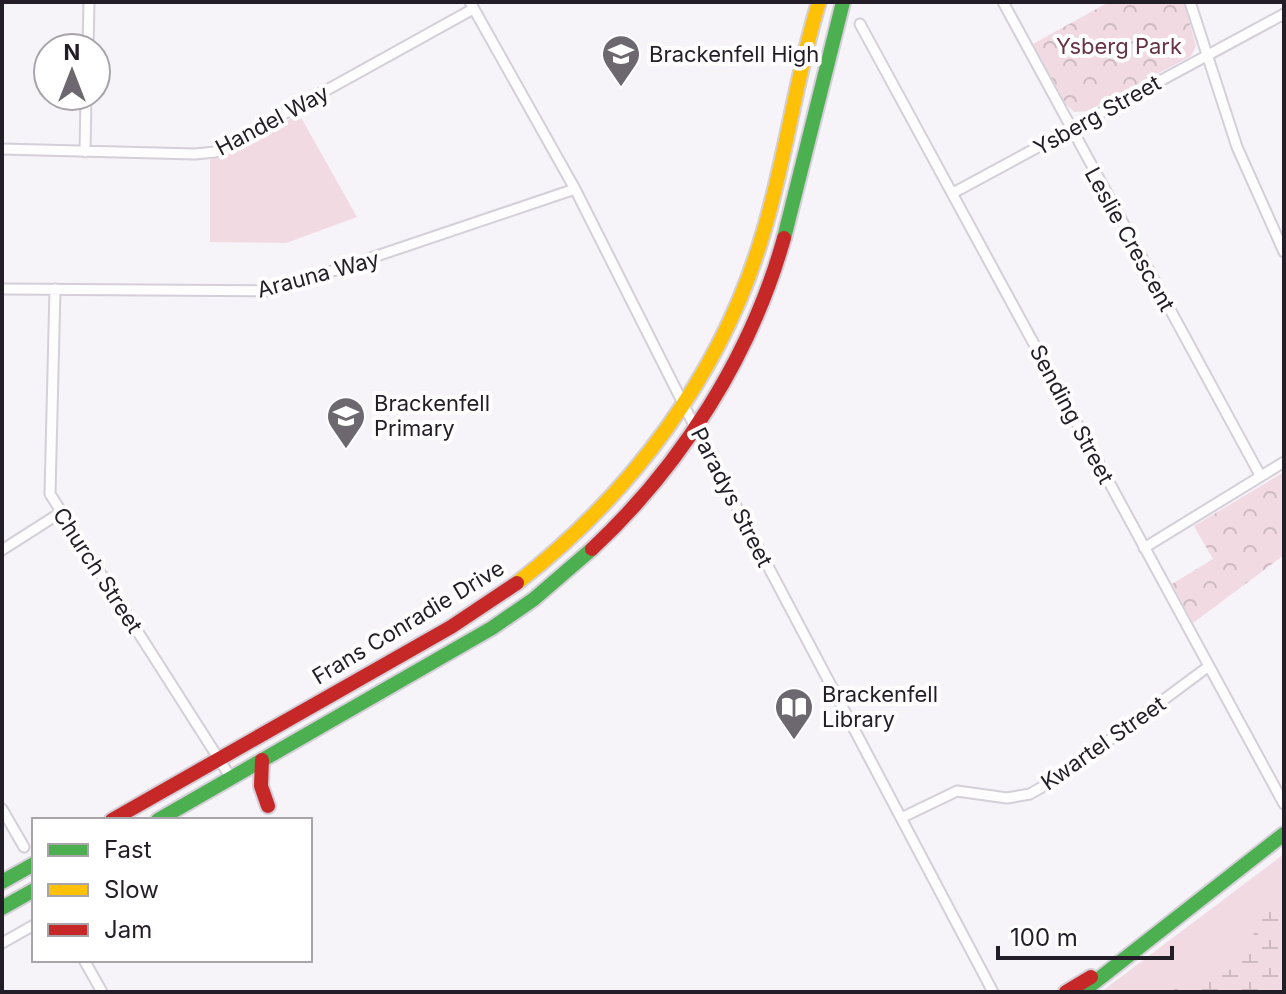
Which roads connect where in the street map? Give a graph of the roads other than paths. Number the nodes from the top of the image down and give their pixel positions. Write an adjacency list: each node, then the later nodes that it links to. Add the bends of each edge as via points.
1 (89, 2): 9 (street)
2 (819, 2): 20 (street, Frans Conradie Drive, via 752,269)
3 (843, 2): 21 (street, Frans Conradie Drive, via 797,195 769,285 729,371)
4 (1003, 2): 12 (street, Leslie Crescent)
5 (1190, 2): 10 (street)
6 (472, 5): 14 (street, Handel Way, via 227,147 195,154); 15 (street, Paradys Street)
7 (1284, 14): 10 (street, Ysberg Street)
8 (860, 24): 16 (street, Sending Street)
9 (88, 32)
10 (1208, 54): 12 (street, Ysberg Street); 17 (street, via 1237,147)
11 (86, 112): 14 (street)
12 (1070, 130): 16 (street, Ysberg Street); 23 (street, Leslie Crescent)
13 (2, 149): 14 (street, Handel Way)
14 (85, 152)
15 (575, 189): 19 (street, Arauna Way, via 273,291); 20 (street, Paradys Street)
16 (953, 193): 25 (street, Sending Street)
17 (1284, 252)
18 (2, 289): 19 (street, Arauna Way)
19 (55, 289): 24 (street, Church Street, via 49,484)
20 (685, 405): 21 (street, Paradys Street); 28 (street, Frans Conradie Drive, via 602,509 508,590)
21 (695, 427): 29 (street, Frans Conradie Drive, via 632,510 532,601); 36 (street, Paradys Street)
22 (1284, 462): 23 (street)
23 (1260, 475): 25 (street)
24 (60, 513): 26 (street); 28 (street, Church Street)
25 (1144, 548): 27 (street, Sending Street)
26 (2, 550)
27 (1209, 666): 31 (street, Sending Street); 36 (street, Kwartel Street, via 1030,794 1007,798 957,791)
28 (219, 759): 30 (street, Church Street); 34 (street, Frans Conradie Drive)
29 (262, 760): 30 (street, Frans Conradie Drive); 32 (street, via 261,786)
30 (231, 778): 35 (street, Frans Conradie Drive)
31 (1284, 804)
32 (268, 806)
33 (2, 809): 38 (street)
34 (116, 818)
35 (161, 818)
36 (901, 818): 48 (street, Paradys Street)
37 (1284, 834): 46 (street)
38 (24, 847)
39 (32, 865): 40 (street)
40 (2, 882)
41 (32, 891): 42 (street)
42 (2, 908)
43 (32, 926): 44 (street)
44 (2, 943)
45 (85, 962): 47 (street)
46 (1106, 970): 49 (street); 50 (street)
47 (102, 992)
48 (993, 992)
49 (1066, 992)
50 (1082, 992)

